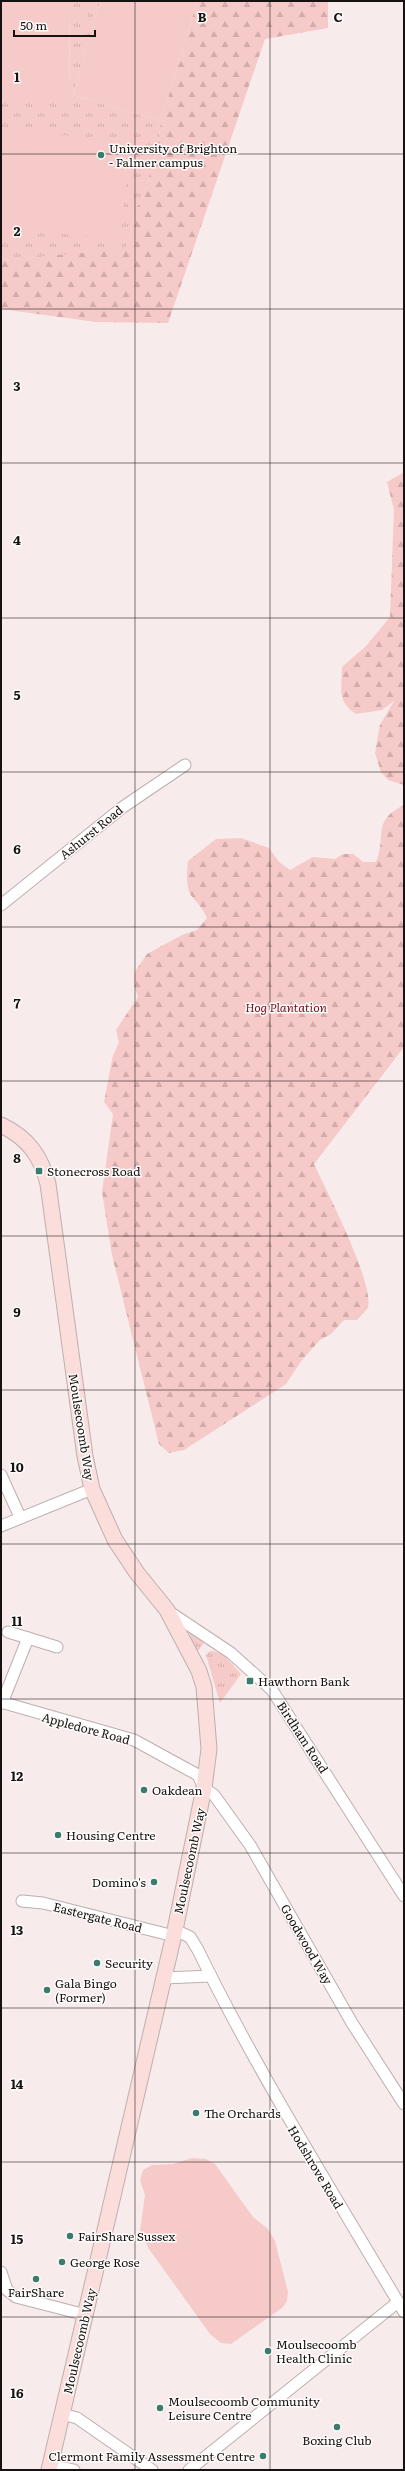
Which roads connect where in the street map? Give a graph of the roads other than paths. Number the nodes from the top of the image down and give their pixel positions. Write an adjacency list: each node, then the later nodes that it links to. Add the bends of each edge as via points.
1 (186, 765): 2 (street, Ashurst Road, via 123,807)
2 (1, 905)
3 (1, 1125): 5 (street, Moulsecoomb Way, via 16,1133 33,1149 43,1166 48,1184 85,1456)
4 (1, 1475): 6 (street)
5 (92, 1489): 6 (street); 8 (street, Moulsecoomb Way, via 122,1552)
6 (20, 1517): 7 (street)
7 (1, 1526)
8 (167, 1610): 13 (street, Moulsecoomb Way, via 194,1659 204,1687 209,1734); 14 (street, Birdham Road, via 231,1653 272,1690)
9 (8, 1632): 10 (street)
10 (28, 1638): 11 (street); 12 (street)
11 (57, 1647)
12 (2, 1703): 13 (street, Appledore Road, via 134,1740 198,1775)
13 (204, 1788): 16 (street, Moulsecoomb Way); 19 (street, Goodwood Way, via 214,1795 250,1845 352,2023)
14 (404, 1896)
15 (22, 1901): 16 (street, Eastergate Road)
16 (175, 1933): 17 (street, Hodshrove Road, via 190,1937); 18 (street, Moulsecoomb Way)
17 (211, 1976): 18 (street); 21 (street, Hodshrove Road, via 292,2127)
18 (164, 1978): 22 (street, Moulsecoomb Way)
19 (404, 2104)
20 (1, 2272): 22 (street, via 7,2290 16,2297)
21 (401, 2307): 27 (street, via 243,2425)
22 (86, 2315): 23 (street, Moulsecoomb Way)
23 (62, 2414): 24 (street, Moulsecoomb Way); 26 (street, via 77,2418)
24 (50, 2467): 25 (street)
25 (74, 2470)
26 (152, 2470)
27 (189, 2470)

